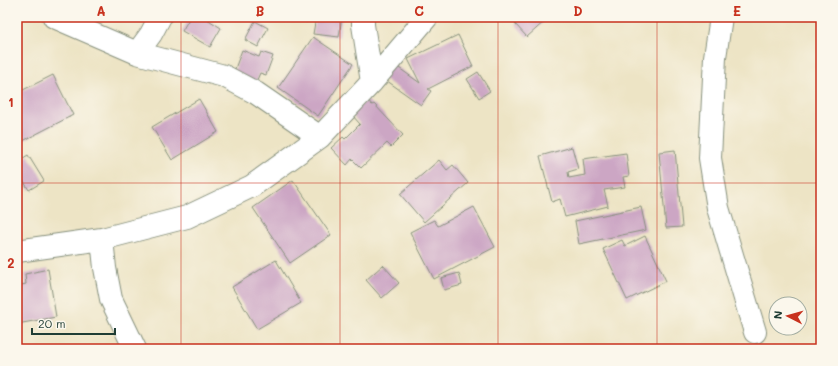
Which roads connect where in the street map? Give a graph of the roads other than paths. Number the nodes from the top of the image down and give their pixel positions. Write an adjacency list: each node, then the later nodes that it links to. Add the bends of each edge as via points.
1 (54, 17): 6 (street)
2 (160, 17): 6 (street)
3 (363, 17): 7 (street)
4 (427, 17): 7 (street)
5 (721, 17): 11 (street, via 715,57 710,158 718,208)
6 (137, 53): 8 (street, via 224,76 256,93)
7 (372, 82): 8 (street)
8 (320, 136): 9 (street, via 252,186 211,206 187,217)
9 (102, 239): 10 (street); 12 (street, via 111,299)
10 (17, 251)
11 (755, 332)
12 (135, 349)

